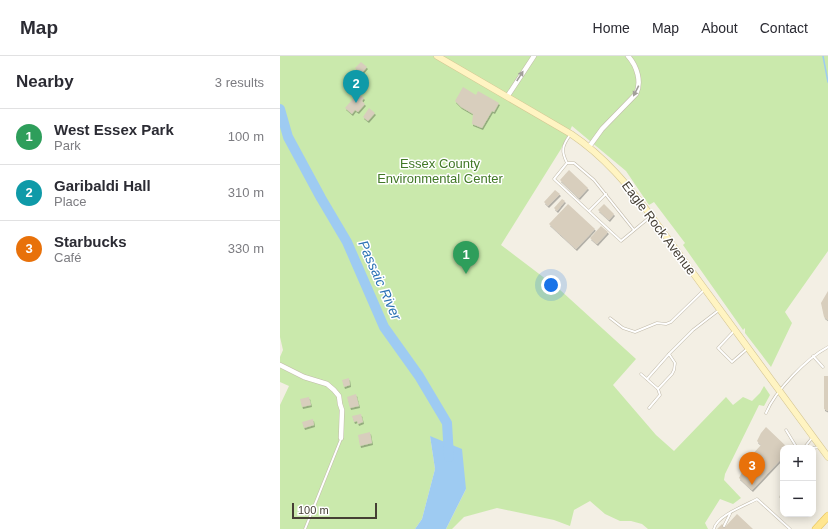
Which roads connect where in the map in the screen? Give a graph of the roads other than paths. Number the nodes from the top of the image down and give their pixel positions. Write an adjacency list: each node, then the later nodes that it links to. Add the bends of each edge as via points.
1 (437, 56): 4 (main road, Eagle Rock Avenue)
2 (534, 56): 4 (street, one-way to 2)
3 (628, 56): 6 (street, one-way to 6, via 637,73 639,88)
4 (507, 97): 5 (main road, Eagle Rock Avenue)
5 (571, 134): 6 (main road, Eagle Rock Avenue); 7 (lane, via 562,150)
6 (589, 147): 10 (main road, Eagle Rock Avenue, via 620,175)
7 (567, 163): 8 (lane, via 574,163); 9 (lane, via 554,179)
8 (606, 194): 9 (lane); 11 (lane)
9 (589, 211): 11 (lane, via 621,241)
10 (652, 216): 11 (lane); 12 (main road, Eagle Rock Avenue)
11 (634, 230)
12 (705, 289): 13 (main road, Eagle Rock Avenue); 14 (lane, via 666,324 656,323 636,332 623,328)
13 (720, 309): 15 (main road, Eagle Rock Avenue); 18 (lane, via 693,330)
14 (610, 318)
15 (735, 330): 17 (main road, Eagle Rock Avenue); 17 (lane, via 718,348 732,362)
16 (828, 347): 19 (lane)
17 (748, 348): 25 (main road, Eagle Rock Avenue)
18 (669, 354): 23 (lane); 24 (lane, via 674,360 674,370)
19 (813, 356): 21 (lane); 25 (lane)
20 (280, 365): 30 (street, via 304,377 327,384 334,390 339,396 342,410)
21 (823, 367)
22 (641, 374): 23 (lane)
23 (647, 379): 24 (lane)
24 (658, 389): 26 (lane, via 660,394)
25 (780, 391): 27 (lane); 29 (main road, Eagle Rock Avenue)
26 (649, 408)
27 (766, 413)
28 (786, 430): 31 (lane)
29 (812, 437): 32 (lane); 33 (main road, Eagle Rock Avenue)
30 (341, 438): 39 (lane)
31 (795, 445)
32 (806, 445)
33 (820, 447): 34 (lane); 35 (main road, Eagle Rock Avenue)
34 (816, 448)
35 (828, 457)
36 (731, 513): 38 (lane); 40 (lane, via 722,517); 41 (lane, via 757,499)
37 (828, 516): 42 (main road)
38 (724, 526)
39 (305, 529)
40 (714, 529)
41 (790, 529)
42 (816, 529)

